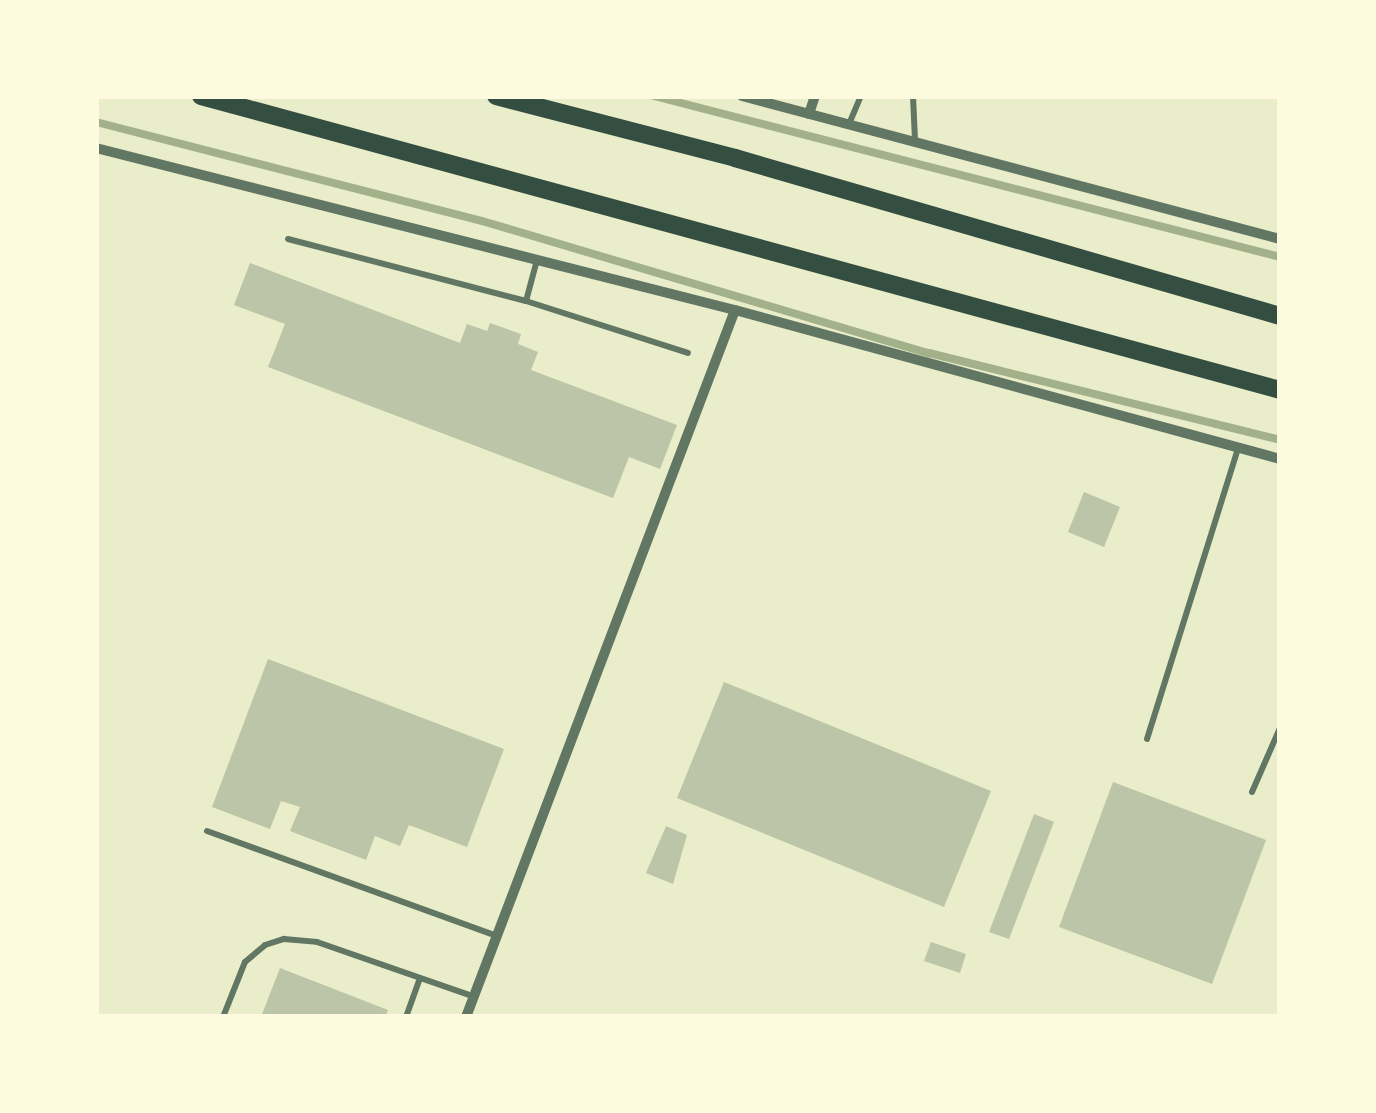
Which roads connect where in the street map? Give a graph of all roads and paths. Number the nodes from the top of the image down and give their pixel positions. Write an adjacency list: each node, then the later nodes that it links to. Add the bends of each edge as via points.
1 (200, 96): 18 (highway)
2 (496, 96): 16 (highway)
3 (742, 96): 7 (street)
4 (814, 96): 7 (street)
5 (861, 96): 8 (lane)
6 (914, 96): 9 (lane)
7 (809, 114): 8 (street)
8 (848, 124): 9 (street)
9 (915, 142): 12 (street)
10 (96, 148): 13 (street)
11 (288, 239): 14 (lane)
12 (1280, 239)
13 (537, 260): 14 (lane); 15 (street)
14 (526, 301): 17 (lane)
15 (735, 310): 19 (street); 25 (street)
16 (1280, 316)
17 (688, 353)
18 (1280, 391)
19 (1238, 448): 20 (street); 22 (lane)
20 (1280, 460)
21 (1280, 728): 23 (lane)
22 (1147, 739)
23 (1252, 792)
24 (208, 831): 25 (lane)
25 (496, 936): 27 (street)
26 (420, 978): 27 (lane); 28 (lane, via 284,938 245,962); 29 (lane)
27 (474, 996): 30 (street)
28 (224, 1017)
29 (406, 1017)
30 (466, 1017)

